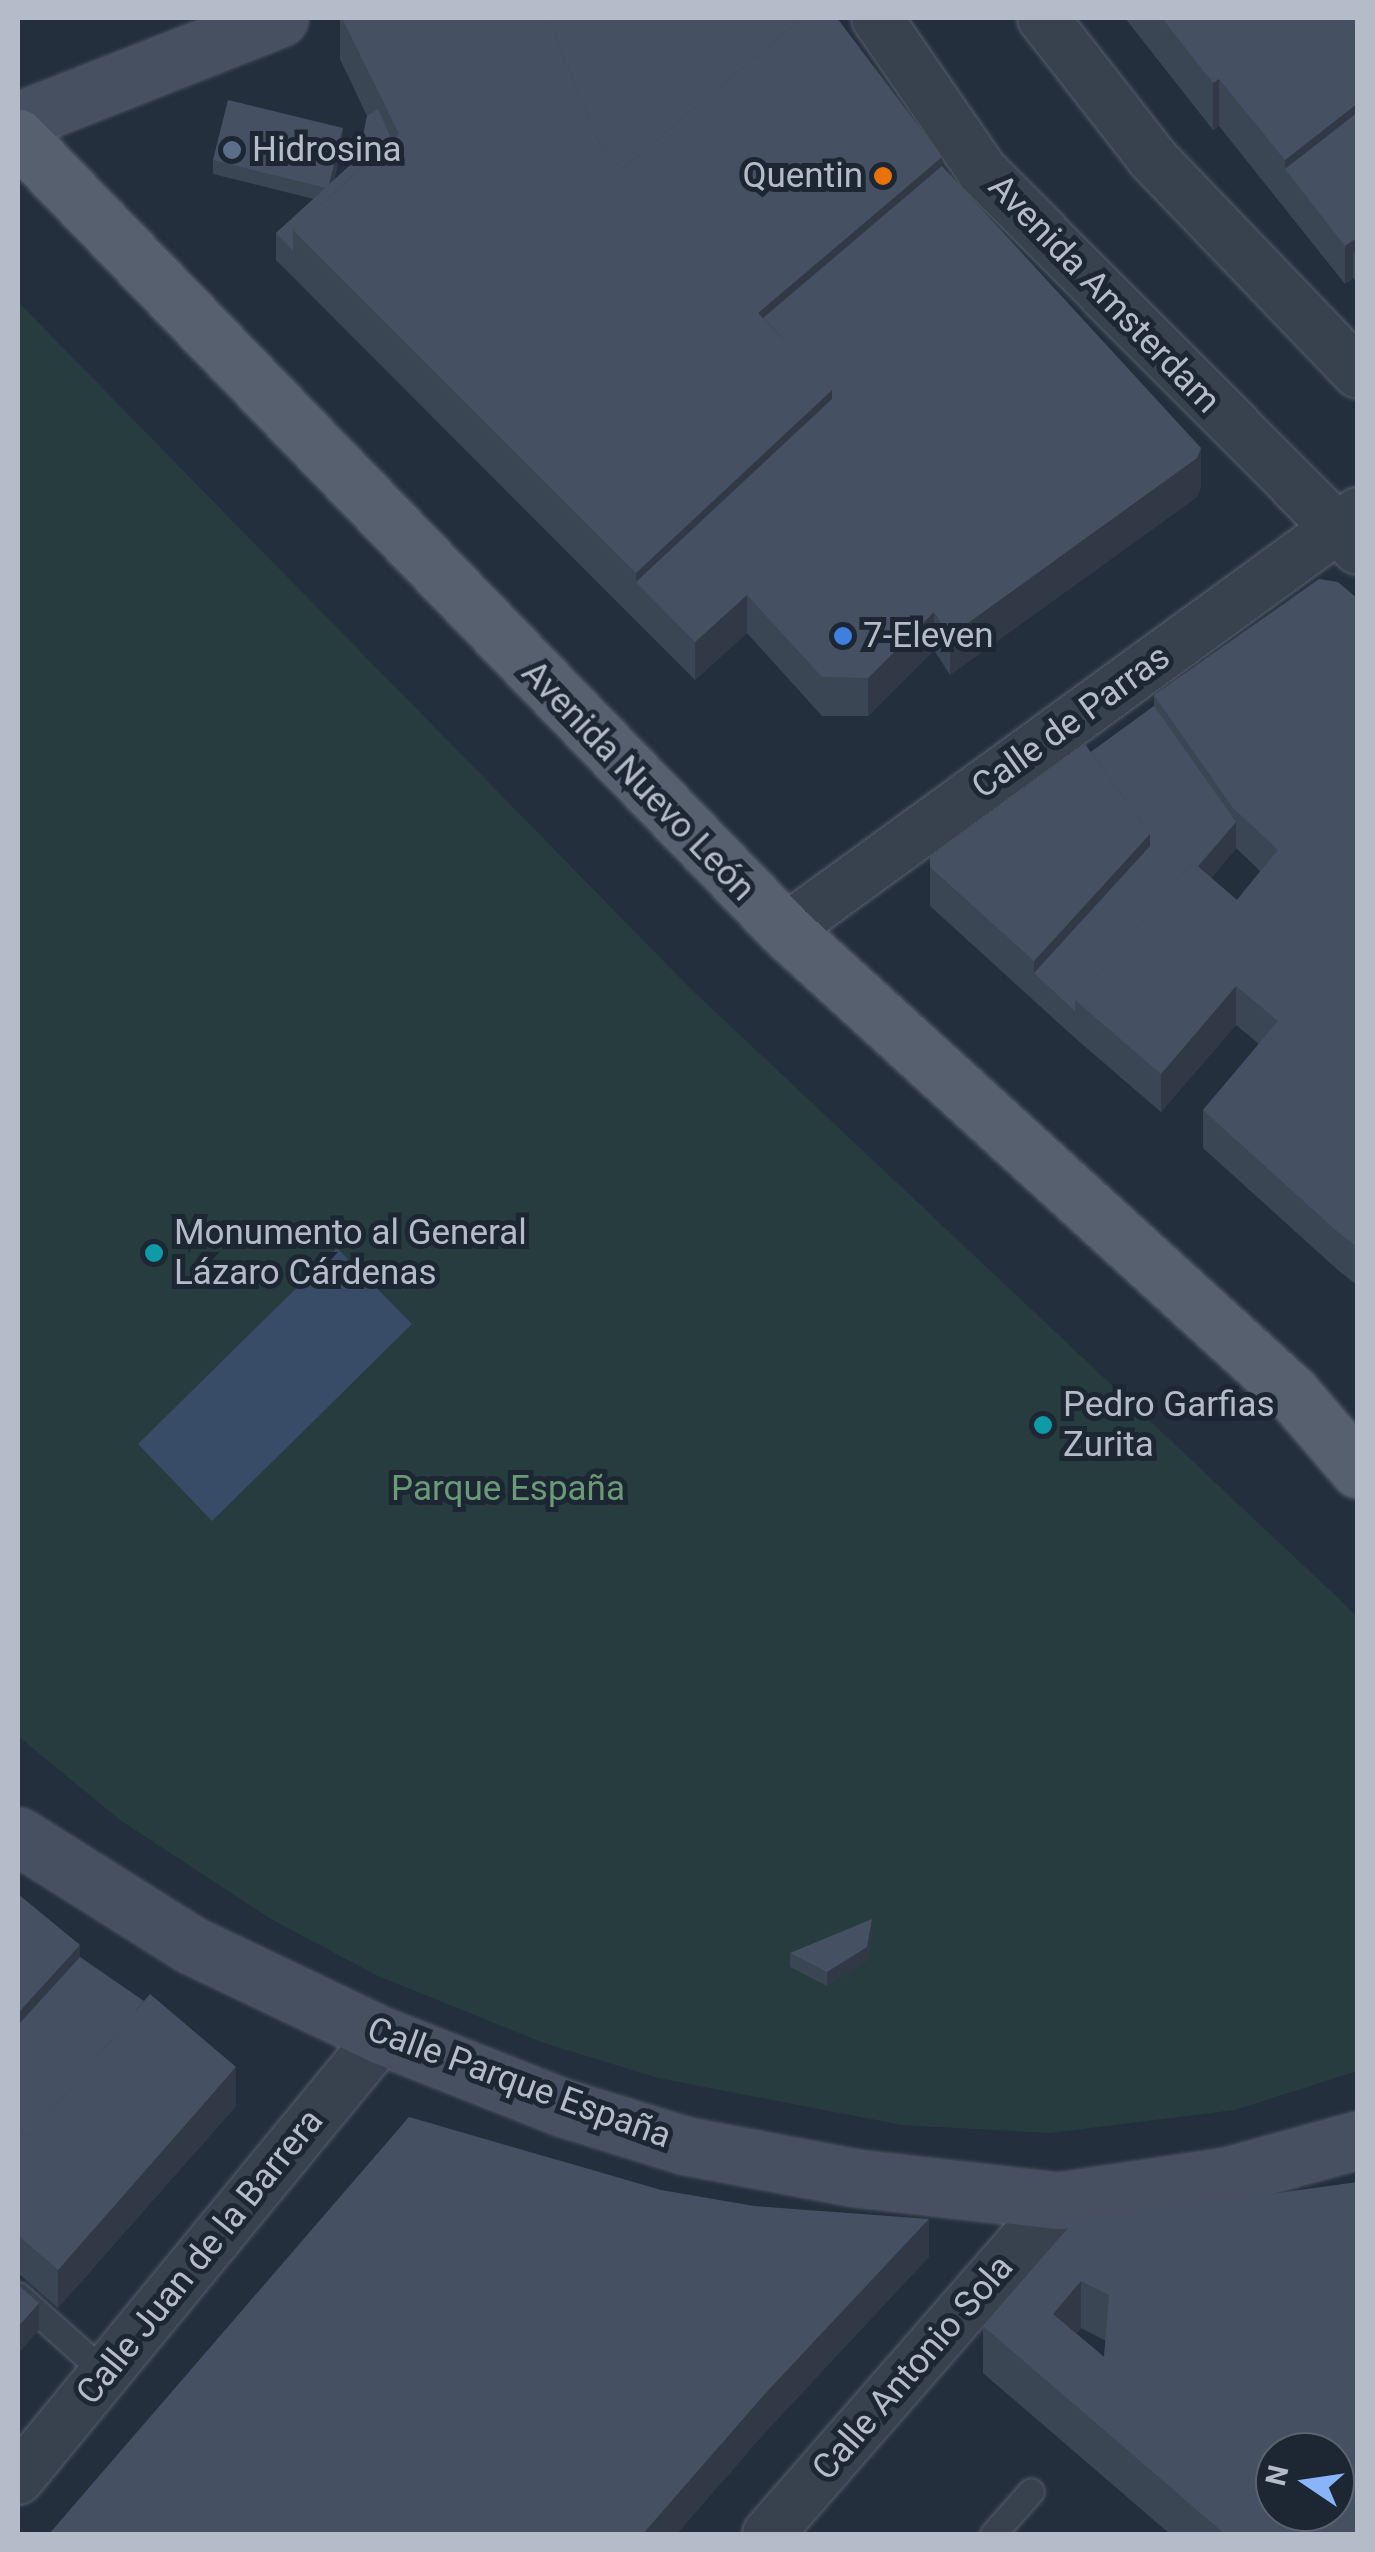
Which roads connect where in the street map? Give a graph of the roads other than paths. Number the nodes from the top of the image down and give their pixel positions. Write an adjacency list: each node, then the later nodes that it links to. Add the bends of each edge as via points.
1 (280, 18): 4 (main road)
2 (876, 18): 7 (street, Avenida Amsterdam, via 982,171)
3 (1043, 18): 6 (street, via 1153,160)
4 (18, 121)
5 (18, 138): 8 (main road, Avenida Nuevo León)
6 (1358, 374)
7 (1350, 531): 8 (street, Calle de Parras)
8 (784, 930): 9 (main road, Avenida Nuevo León)
9 (1291, 1392): 10 (main road, Avenida Nuevo León); 11 (main road, Avenida Nuevo León)
10 (1358, 1436)
11 (1358, 1470)
12 (18, 1836): 13 (main road, Calle Parque España, via 190,1945)
13 (382, 2036): 15 (main road, Calle Parque España, via 564,2108 688,2146 856,2178); 17 (street, Calle Juan de la Barrera)
14 (1358, 2140): 15 (main road, Calle Parque España, via 1227,2176)
15 (1059, 2201): 20 (street, Calle Antonio Sola)
16 (18, 2295): 17 (lane)
17 (105, 2373): 18 (street, Calle Juan de la Barrera)
18 (18, 2479)
19 (1031, 2491): 21 (lane)
20 (768, 2534)
21 (993, 2534)

